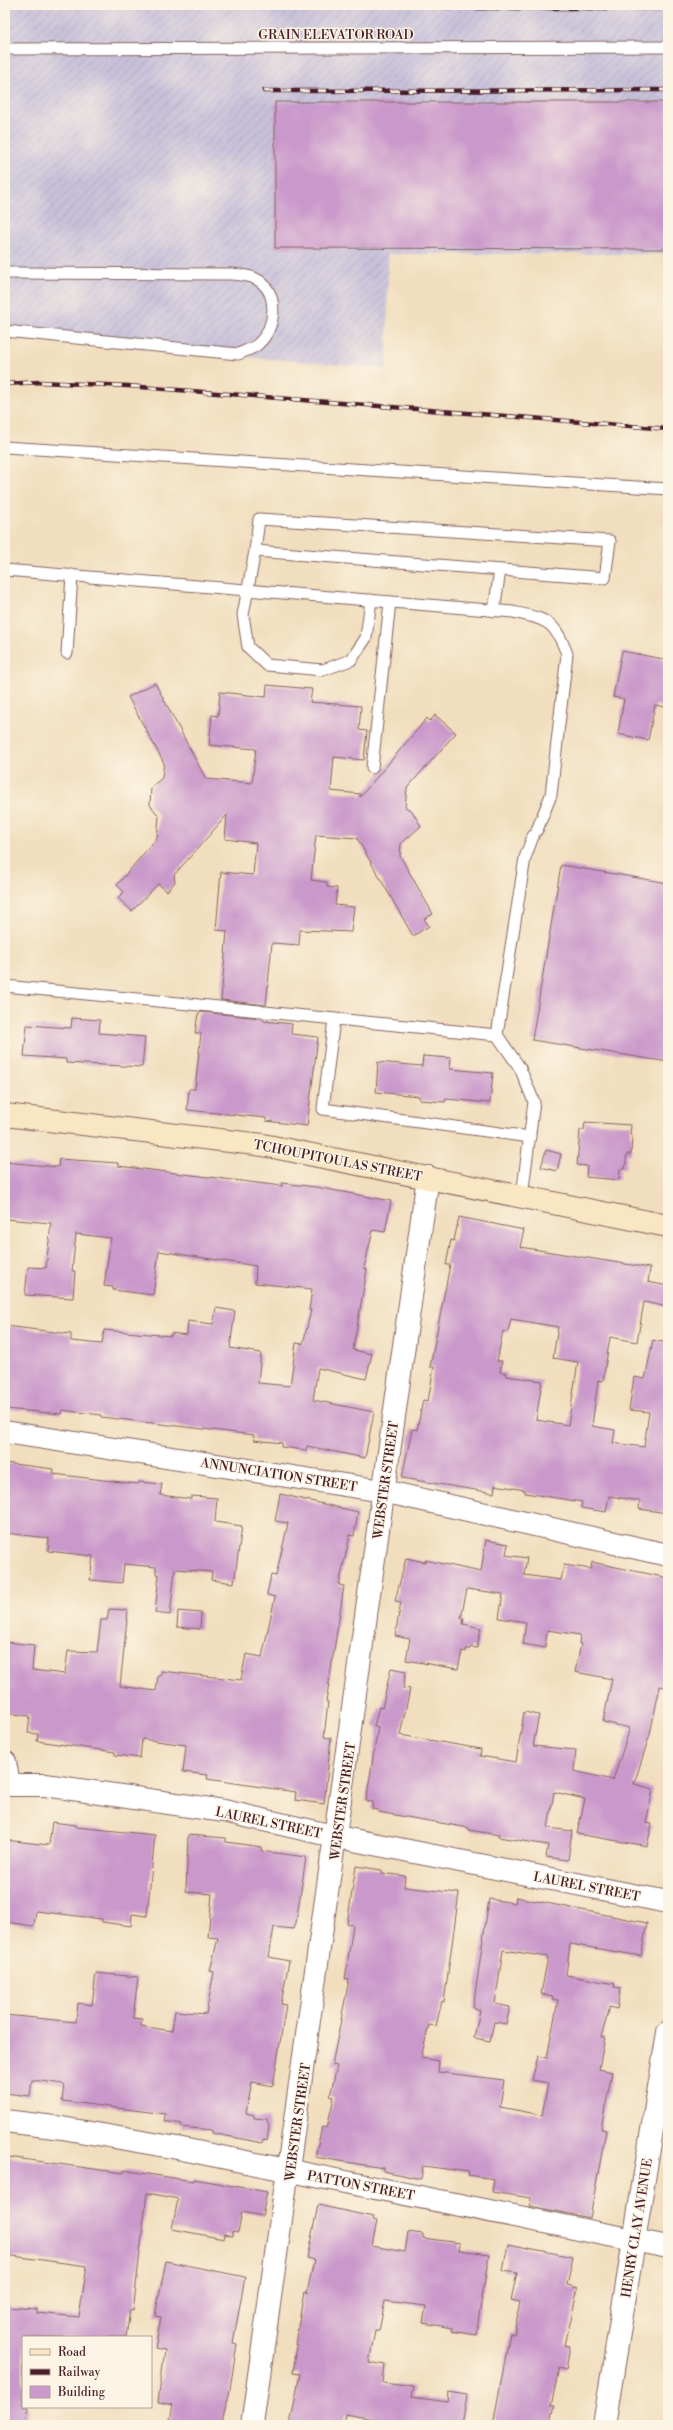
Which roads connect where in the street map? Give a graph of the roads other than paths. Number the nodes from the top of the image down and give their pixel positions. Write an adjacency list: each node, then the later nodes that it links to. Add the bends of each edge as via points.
1 (668, 47): 2 (lane, GRAIN ELEVATOR ROAD)
2 (5, 49)
3 (5, 273): 4 (lane, via 232,274 254,278 269,292 273,307 271,328 257,345 238,354)
4 (5, 331)
5 (5, 447): 6 (lane)
6 (668, 489)
7 (255, 551): 9 (lane); 9 (lane, via 260,519 610,541 605,578); 11 (lane)
8 (5, 570): 10 (lane)
9 (500, 570): 14 (lane)
10 (72, 575): 11 (lane); 15 (lane)
11 (246, 591): 12 (lane); 12 (lane, via 243,615 248,647 267,665 322,670 351,660 366,638)
12 (371, 600): 13 (lane)
13 (390, 602): 14 (lane); 16 (lane)
14 (494, 611): 19 (lane, via 544,619 559,633 567,654 551,795 526,858)
15 (67, 653)
16 (372, 768)
17 (5, 986): 18 (lane)
18 (334, 1018): 19 (lane); 21 (lane, via 323,1109)
19 (497, 1035): 21 (lane, via 520,1068 534,1102)
20 (5, 1115): 22 (street, TCHOUPITOULAS STREET, via 263,1145)
21 (530, 1137): 23 (lane)
22 (428, 1177): 23 (street, TCHOUPITOULAS STREET); 26 (street, WEBSTER STREET)
23 (522, 1196): 24 (street, TCHOUPITOULAS STREET)
24 (668, 1226)
25 (5, 1432): 26 (street, ANNUNCIATION STREET)
26 (383, 1491): 27 (street, ANNUNCIATION STREET); 30 (street, WEBSTER STREET)
27 (668, 1555)
28 (5, 1762): 29 (street, LAUREL STREET)
29 (7, 1785): 30 (street, LAUREL STREET, via 45,1785 224,1811)
30 (338, 1837): 31 (street, LAUREL STREET); 34 (street, WEBSTER STREET)
31 (668, 1902)
32 (668, 2032): 35 (street, HENRY CLAY AVENUE)
33 (5, 2121): 34 (street, PATTON STREET, via 70,2129)
34 (290, 2171): 35 (street, PATTON STREET); 37 (street, WEBSTER STREET)
35 (634, 2240): 36 (street, PATTON STREET); 38 (street, HENRY CLAY AVENUE)
36 (668, 2247)
37 (252, 2425)
38 (604, 2425)

